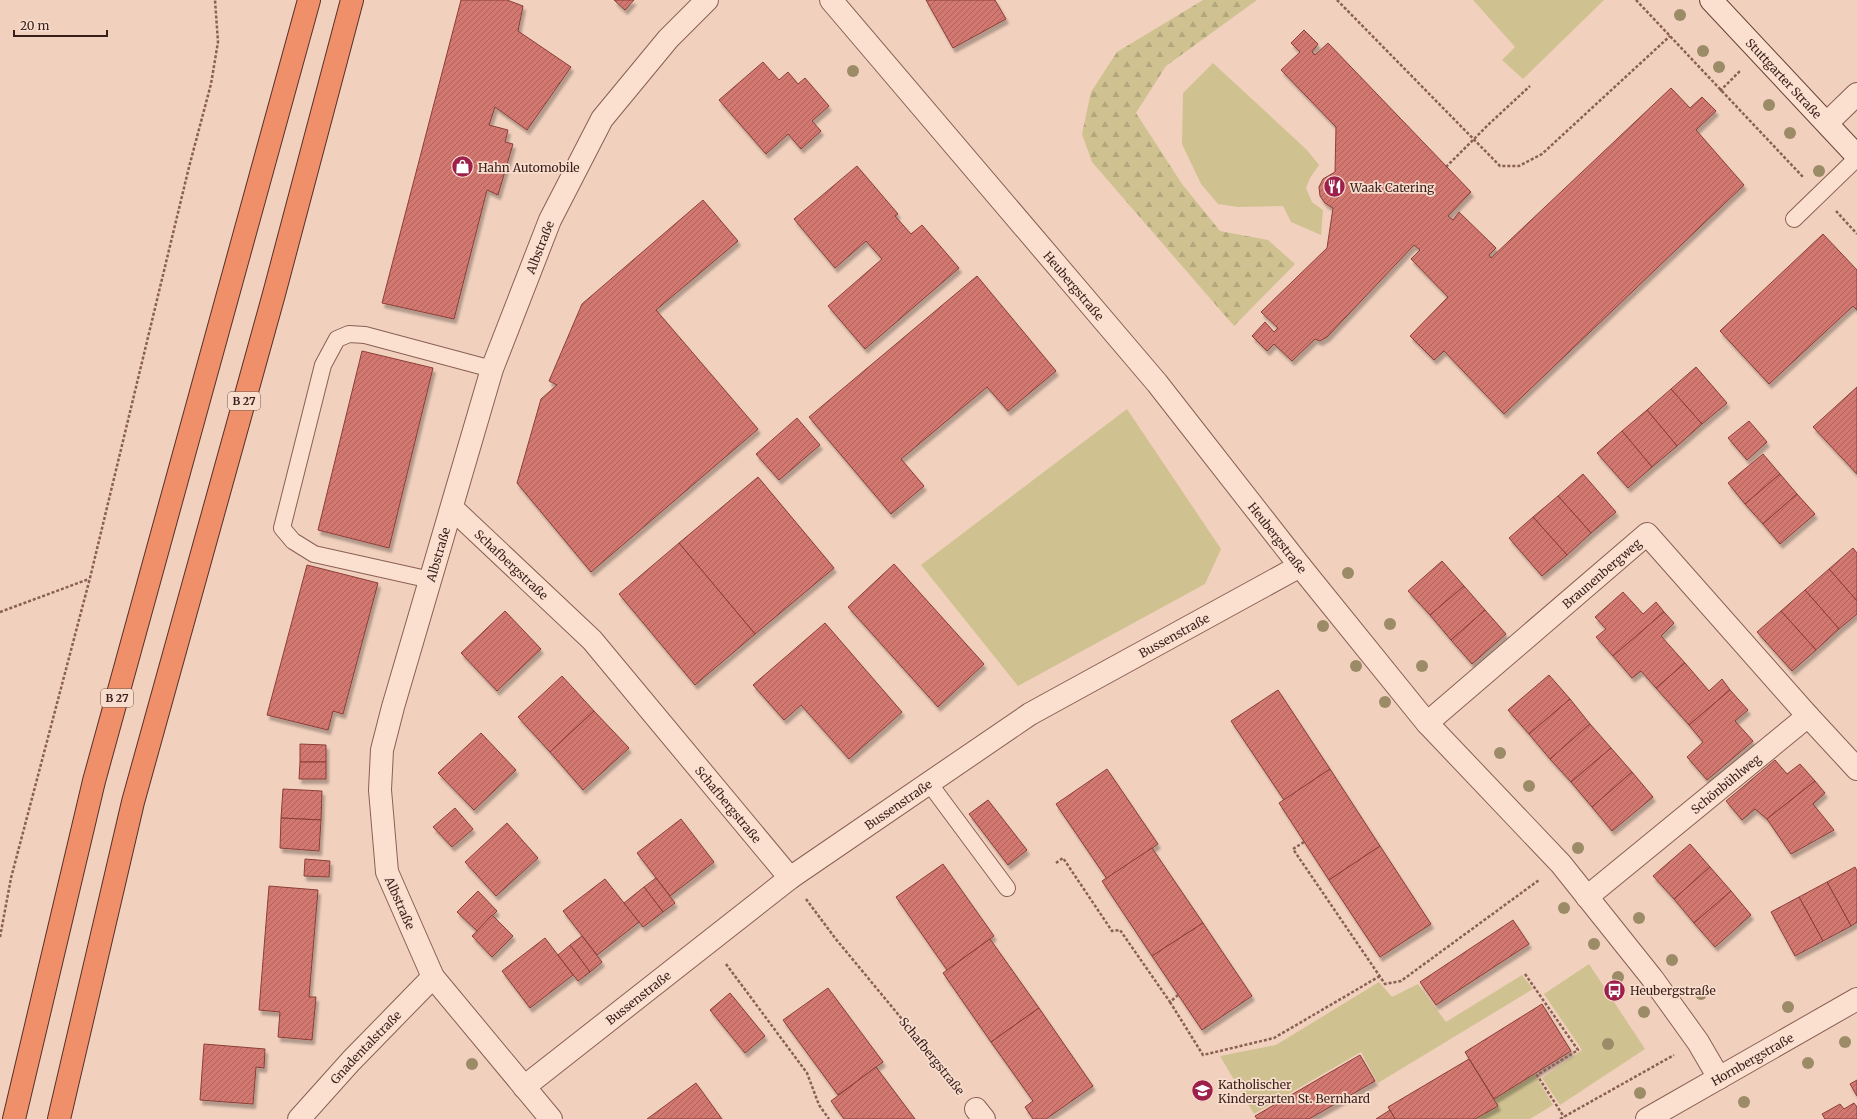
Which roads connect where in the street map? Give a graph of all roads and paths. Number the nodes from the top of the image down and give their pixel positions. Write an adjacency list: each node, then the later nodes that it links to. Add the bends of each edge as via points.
1 (215, 0): 22 (path, via 218,42 211,84)
2 (309, 0): 48 (highway, B 27, via 94,781)
3 (352, 0): 49 (highway, B 27, via 134,802)
4 (707, 0): 19 (street, Albstraße, via 668,39 602,119 550,220)
5 (831, 0): 21 (street, Heubergstraße, via 1157,383)
6 (1337, 0): 13 (path)
7 (1636, 0): 9 (path)
8 (1711, 0): 12 (street, Stuttgarter Straße)
9 (1670, 36): 13 (path, via 1542,154 1519,166 1500,166); 16 (path)
10 (1530, 86): 13 (path)
11 (1857, 94): 12 (street)
12 (1827, 123): 14 (street, Stuttgarter Straße)
13 (1474, 139): 15 (path)
14 (1857, 157): 16 (lane)
15 (1446, 167)
16 (1819, 194): 17 (lane); 18 (path)
17 (1794, 219)
18 (1857, 234)
19 (492, 369): 20 (street, Albstraße); 23 (lane, via 364,334 349,334 337,339 323,365 282,528 293,541 314,554)
20 (452, 508): 23 (street, Albstraße); 32 (street, Schafbergstraße, via 592,640)
21 (1300, 566): 26 (street, Heubergstraße); 28 (street, Bussenstraße, via 1030,714)
22 (90, 578): 24 (path); 35 (path, via 11,878)
23 (431, 580): 39 (street, Albstraße, via 382,750 380,790 387,872)
24 (0, 612)
25 (1808, 716): 26 (street, Braunenbergweg, via 1647,534); 27 (street); 34 (street, Schönbühlweg)
26 (1427, 723): 31 (street, Heubergstraße)
27 (1857, 769)
28 (930, 783): 32 (street, Bussenstraße); 33 (lane)
29 (1304, 842): 38 (path, via 1293,849)
30 (1056, 862): 42 (path, via 1063,858 1112,931 1120,930)
31 (1561, 864): 34 (street, Heubergstraße); 38 (path, via 1401,982 1385,984)
32 (790, 878): 36 (street, Bussenstraße); 46 (path, Schafbergstraße, via 835,938)
33 (1007, 888)
34 (1586, 896): 43 (street, Heubergstraße, via 1652,978)
35 (0, 937)
36 (709, 941): 45 (street, Bussenstraße); 52 (path, via 807,1073 819,1105)
37 (1524, 974): 47 (path, via 1578,1050 1537,1075)
38 (1380, 976): 42 (path, via 1274,1038 1203,1055)
39 (433, 977): 45 (street, Albstraße); 50 (street, Gnadentalstraße)
40 (1178, 995): 42 (path)
41 (1857, 999): 44 (street, Hornbergstraße)
42 (1170, 1002)
43 (1698, 1042): 44 (street, Heubergstraße); 47 (path)
44 (1720, 1078): 54 (street, Hornbergstraße)
45 (524, 1087): 51 (street, Albstraße)
46 (980, 1114)
47 (1564, 1117): 53 (path)
48 (14, 1119)
49 (59, 1119)
50 (299, 1119)
51 (551, 1119)
52 (829, 1119)
53 (1560, 1119)
54 (1647, 1119)

